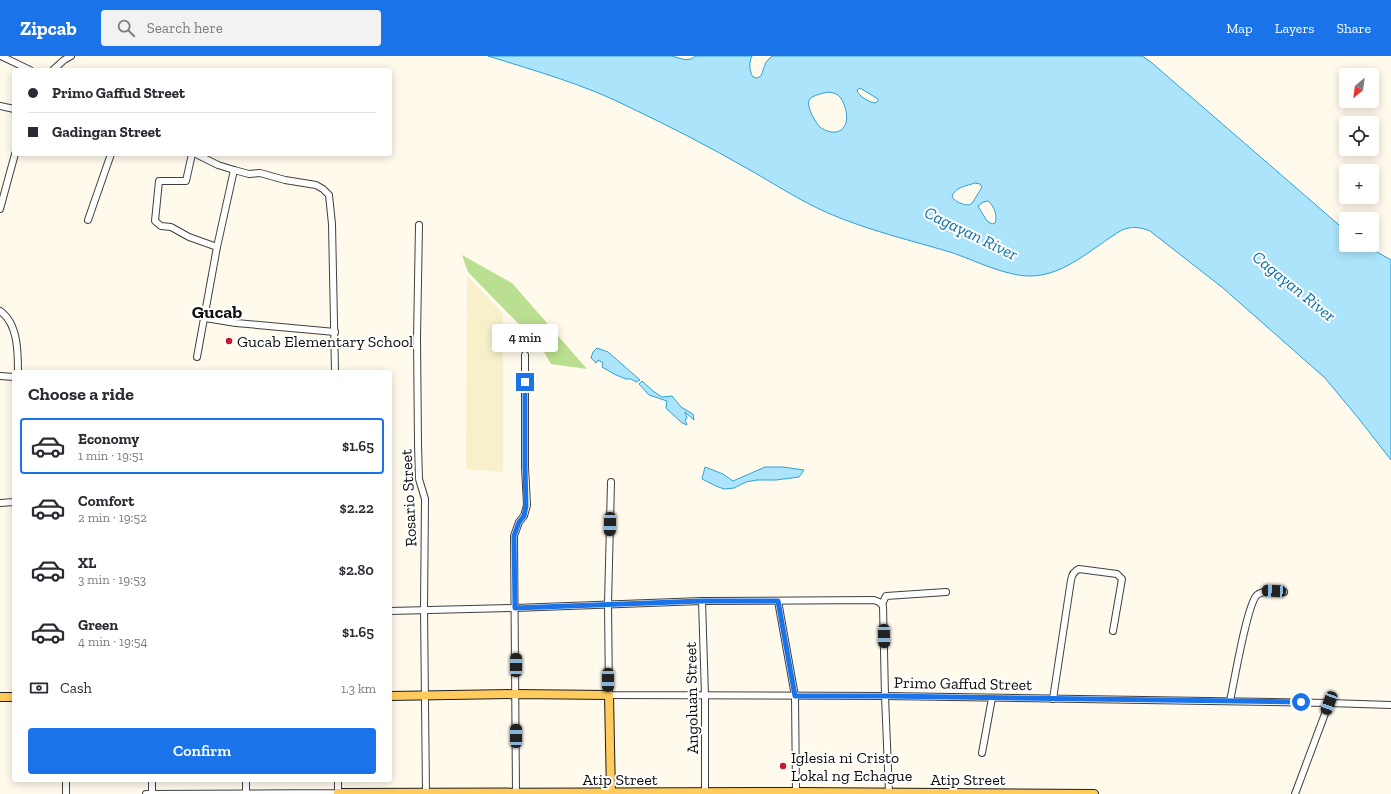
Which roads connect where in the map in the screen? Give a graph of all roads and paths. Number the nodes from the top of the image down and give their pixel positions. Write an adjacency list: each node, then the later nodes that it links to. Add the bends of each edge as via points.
1 (1, 56): 3 (street)
2 (71, 56): 4 (street)
3 (26, 68)
4 (55, 68)
5 (0, 106): 6 (street)
6 (12, 109)
7 (14, 156): 12 (street)
8 (110, 156): 13 (street)
9 (192, 156): 15 (street, via 185,182 159,181 155,221 161,226 171,227 189,237)
10 (200, 156): 11 (street)
11 (234, 170): 15 (street); 18 (street, via 316,185 328,195 332,224)
12 (0, 208)
13 (88, 220)
14 (419, 225): 35 (street, Rosario Street, via 418,429 419,479 425,499)
15 (218, 247): 17 (street)
16 (0, 311): 21 (street, via 10,321 14,333)
17 (205, 318): 18 (street); 20 (street)
18 (335, 332): 22 (street)
19 (525, 355): 34 (street, via 526,506 514,536)
20 (197, 357)
21 (18, 370)
22 (335, 370)
23 (0, 376): 24 (street)
24 (12, 377)
25 (611, 482): 32 (street)
26 (12, 502): 27 (street)
27 (0, 503)
28 (946, 592): 33 (street, via 886,596)
29 (1284, 592): 49 (street, via 1265,591 1259,593 1253,601)
30 (702, 601): 31 (street); 32 (street); 42 (street, Angoluan Street)
31 (778, 601): 33 (street, via 874,600); 43 (street)
32 (608, 604): 34 (street); 40 (street)
33 (882, 605): 44 (street)
34 (515, 608): 35 (street); 38 (street)
35 (424, 609): 36 (street); 39 (street, Rosario Street)
36 (392, 611)
37 (1113, 631): 48 (street, via 1122,579 1117,574 1076,570 1071,580)
38 (516, 694): 39 (main road, Primo Gaffud Street); 40 (main road, Primo Gaffud Street); 59 (street)
39 (426, 695): 41 (main road, Primo Gaffud Street); 66 (street, Rosario Street)
40 (609, 695): 42 (street, Primo Gaffud Street); 67 (main road)
41 (392, 696)
42 (705, 696): 43 (street, Primo Gaffud Street); 60 (street, Angoluan Street)
43 (795, 696): 44 (street, Primo Gaffud Street); 57 (street)
44 (885, 696): 47 (street, Primo Gaffud Street); 61 (street)
45 (0, 697): 46 (main road)
46 (12, 698)
47 (992, 698): 48 (street, Primo Gaffud Street); 52 (street)
48 (1053, 699): 49 (street, Primo Gaffud Street)
49 (1230, 701): 50 (street, Primo Gaffud Street)
50 (1329, 703): 51 (street, Primo Gaffud Street); 69 (street)
51 (1391, 705)
52 (982, 753)
53 (66, 782): 62 (street)
54 (152, 782): 64 (street)
55 (246, 782): 65 (street)
56 (338, 782): 58 (street)
57 (796, 792): 60 (main road, Atip Street); 61 (main road, Atip Street)
58 (338, 793): 65 (street, Atip Street); 66 (main road, Atip Street)
59 (516, 793): 66 (main road, Atip Street); 67 (main road, Atip Street)
60 (705, 793): 67 (main road, Atip Street)
61 (889, 793): 68 (main road, Atip Street)
62 (66, 794)
63 (146, 794): 64 (street, Atip Street)
64 (152, 794): 65 (street, Atip Street)
65 (246, 794)
66 (426, 794)
67 (611, 794)
68 (1094, 794)
69 (1295, 794)

